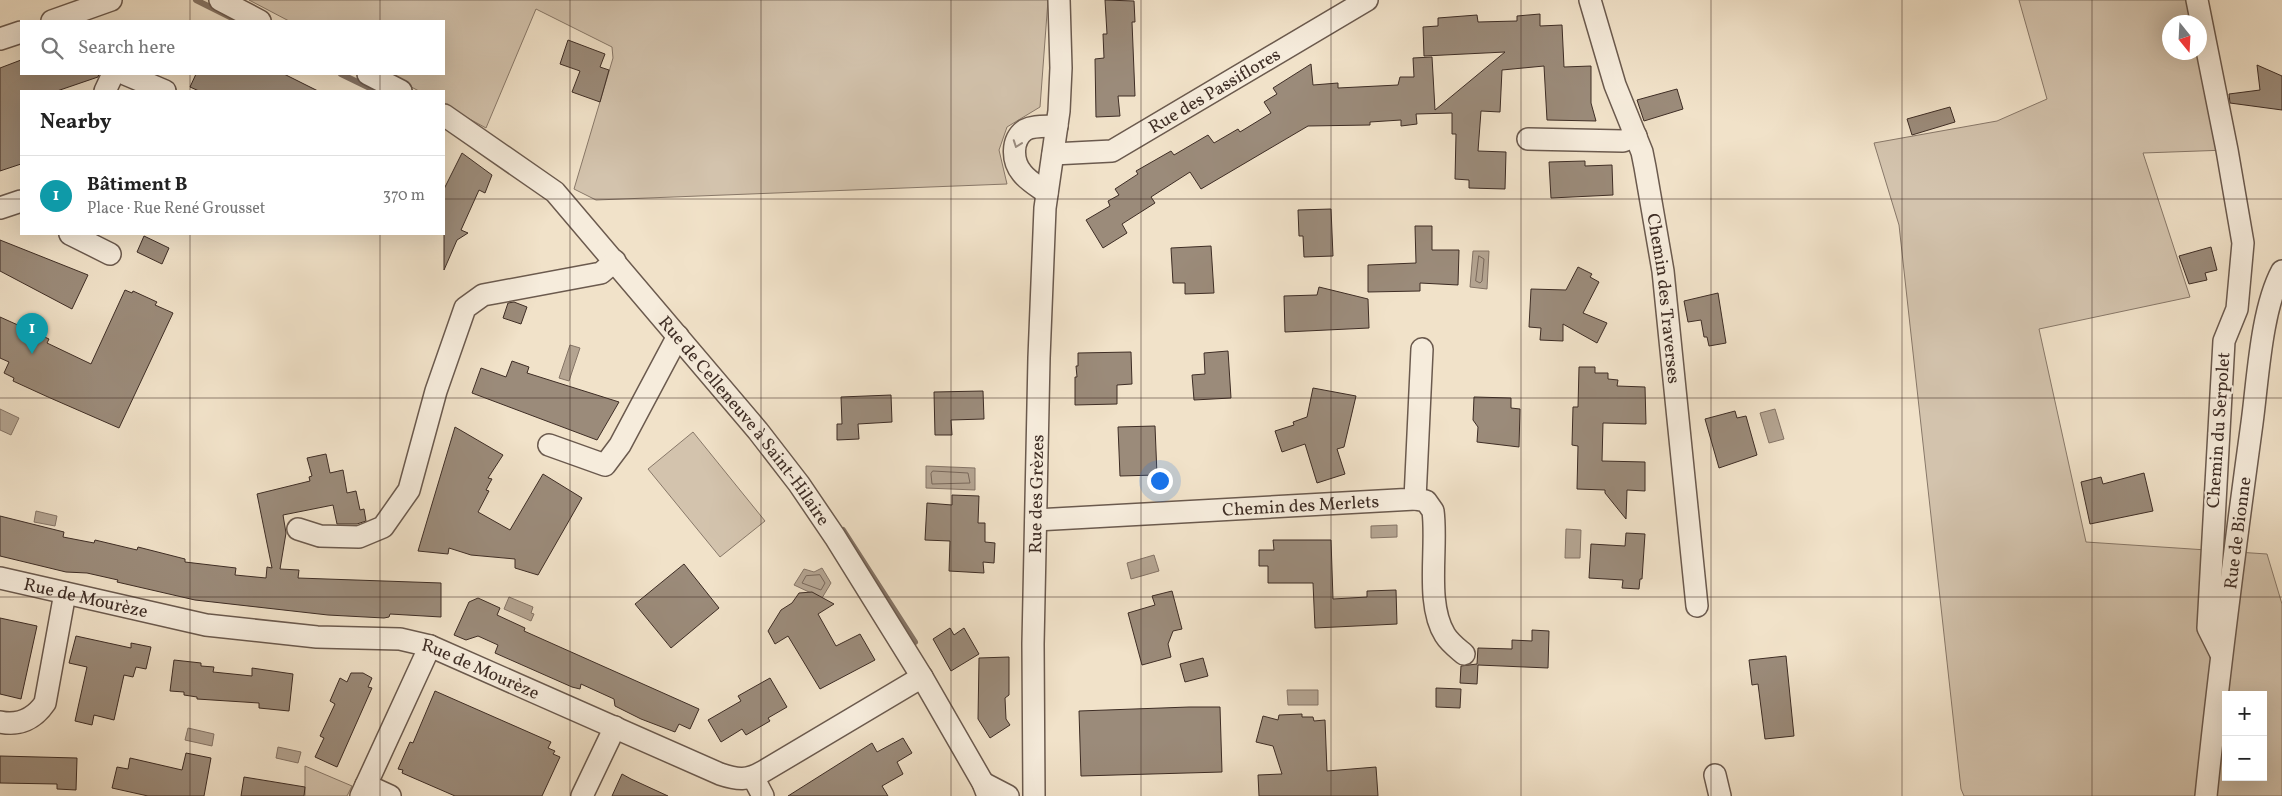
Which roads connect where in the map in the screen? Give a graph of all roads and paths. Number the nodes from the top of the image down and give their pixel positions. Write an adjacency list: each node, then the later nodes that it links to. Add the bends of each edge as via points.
1 (220, 0): 8 (street)
2 (1059, 0): 18 (street, Rue des Grèzes, via 1061,68)
3 (1367, 0): 21 (street, Rue des Passiflores, via 1112,151)
4 (1590, 0): 19 (street, Chemin des Traverses, via 1615,84)
5 (2197, 0): 40 (street, Chemin du Serpolet, via 2243,243 2238,309 2224,341 2209,579 2208,628)
6 (101, 10): 7 (street)
7 (56, 20)
8 (258, 20)
9 (20, 32): 10 (street)
10 (0, 39)
11 (113, 75): 14 (street)
12 (127, 75): 15 (street)
13 (370, 75): 16 (street)
14 (105, 90)
15 (163, 90)
16 (399, 90)
17 (445, 116): 27 (street, Rue de Celleneuve à Saint-Hilaire, via 555,192)
18 (1057, 126): 21 (street, Rue des Grèzes); 22 (street, one-way to 22, via 1025,131 1014,147 1022,174)
19 (1636, 136): 20 (street, via 1623,141); 37 (street, Chemin des Traverses, via 1645,167 1663,271)
20 (1528, 139)
21 (1053, 154): 22 (street, Rue des Grèzes)
22 (1047, 192): 33 (street, Rue des Grèzes)
23 (20, 201): 24 (street)
24 (0, 208)
25 (72, 235): 26 (street)
26 (110, 254)
27 (615, 261): 29 (street, Rue de Celleneuve à Saint-Hilaire); 34 (street, via 600,273 483,295 465,308 436,391 409,490 383,526 359,537 320,536)
28 (2282, 271): 40 (street, Rue de Bionne, via 2275,284 2264,335)
29 (678, 336): 31 (street, via 620,445 605,465); 41 (street, Rue de Celleneuve à Saint-Hilaire, via 799,484)
30 (1422, 349): 32 (street)
31 (549, 445)
32 (1415, 499): 33 (street, Chemin des Merlets); 39 (street, via 1426,501 1433,511 1435,603 1440,626 1452,644)
33 (1036, 520): 48 (street, Rue des Grèzes)
34 (298, 528)
35 (0, 578): 36 (street, Rue de Mourèze)
36 (65, 593): 38 (street, Rue de Mourèze, via 206,626 316,637 400,639); 42 (street, via 45,703 37,714 24,722)
37 (1697, 606)
38 (430, 646): 43 (street, Rue de Mourèze); 47 (street)
39 (1464, 654)
40 (2221, 654): 54 (street, Rue de Bionne)
41 (922, 677): 45 (street); 46 (street, Rue de Celleneuve à Saint-Hilaire)
42 (0, 722)
43 (614, 727): 45 (street, Rue de Mourèze, via 720,774 741,780); 50 (street)
44 (1715, 775): 53 (street)
45 (753, 777): 51 (street)
46 (985, 789): 52 (street, Rue de Celleneuve à Saint-Hilaire)
47 (364, 790): 49 (street)
48 (1030, 795)
49 (390, 796)
50 (582, 796)
51 (763, 796)
52 (1008, 796)
53 (1720, 796)
54 (2206, 796)

